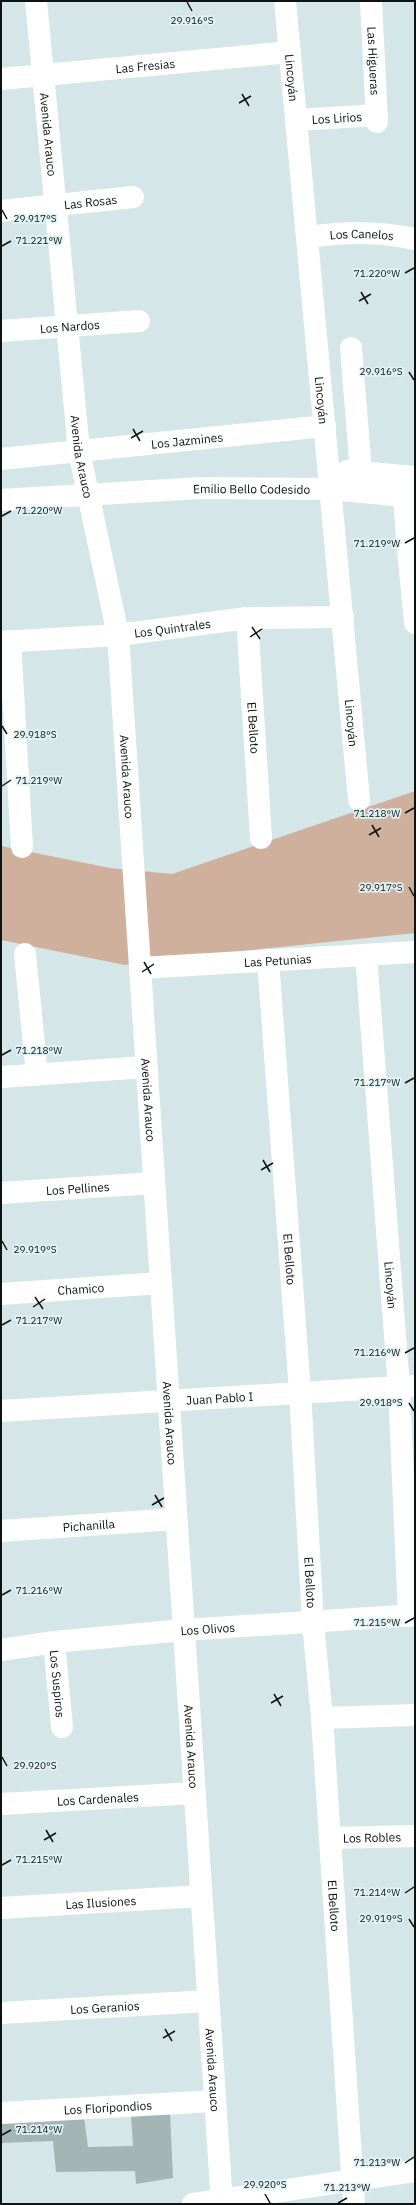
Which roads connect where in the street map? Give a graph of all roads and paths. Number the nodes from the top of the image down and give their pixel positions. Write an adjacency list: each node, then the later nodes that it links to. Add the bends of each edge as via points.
1 (36, 1): 5 (street, Avenida Arauco)
2 (285, 1): 4 (street, Lincoyán)
3 (371, 1): 7 (street, Las Higueras)
4 (290, 52): 5 (street, Las Fresias); 8 (street, Lincoyán)
5 (43, 75): 6 (street, Las Fresias); 10 (street, Avenida Arauco)
6 (1, 79)
7 (377, 118): 8 (street, Los Lirios)
8 (296, 120): 12 (street, Lincoyán)
9 (133, 197): 10 (street, Las Rosas)
10 (56, 204): 11 (street, Las Rosas); 15 (street, Avenida Arauco)
11 (1, 211)
12 (308, 236): 13 (street, Los Canelos, via 351,232 390,234); 18 (street, Lincoyán)
13 (415, 239)
14 (139, 321): 15 (street, Los Nardos)
15 (67, 326): 16 (street, Los Nardos); 19 (street, Avenida Arauco)
16 (1, 331)
17 (351, 348): 21 (street)
18 (325, 426): 19 (street, Los Jazmines); 23 (street, Lincoyán)
19 (79, 451): 20 (street, Los Jazmines); 24 (street, Avenida Arauco)
20 (1, 459)
21 (360, 472): 22 (street); 23 (street)
22 (415, 477)
23 (330, 480): 24 (street, Emilio Bello Codesido); 25 (street, Emilio Bello Codesido); 28 (street, Lincoyán)
24 (88, 495): 26 (street, Emilio Bello Codesido); 31 (street, Avenida Arauco)
25 (410, 496): 27 (street)
26 (1, 500)
27 (411, 539): 30 (street)
28 (343, 617): 29 (street, Los Quintrales); 33 (street, Lincoyán)
29 (247, 618): 31 (street, Los Quintrales); 34 (street, El Belloto)
30 (415, 623)
31 (118, 635): 32 (street, Los Quintrales); 40 (street, Avenida Arauco)
32 (5, 642): 35 (street)
33 (359, 800)
34 (261, 838)
35 (22, 847)
36 (415, 952): 38 (street, Las Petunias)
37 (25, 954): 42 (street)
38 (366, 955): 39 (street, Las Petunias); 48 (street, Lincoyán)
39 (268, 960): 40 (street, Las Petunias); 49 (street, El Belloto)
40 (140, 968): 41 (street, Avenida Arauco)
41 (146, 1067): 42 (street); 44 (street, Avenida Arauco)
42 (38, 1075): 43 (street)
43 (1, 1077)
44 (154, 1183): 45 (street, Los Pellines); 46 (street, Avenida Arauco)
45 (1, 1193)
46 (161, 1283): 47 (street, Chamico); 50 (street, Avenida Arauco)
47 (1, 1294)
48 (407, 1387): 49 (street, Juan Pablo I); 54 (street, Lincoyán)
49 (300, 1392): 50 (street, Juan Pablo I); 55 (street, El Belloto)
50 (168, 1401): 51 (street, Juan Pablo I); 52 (street, Avenida Arauco)
51 (1, 1411)
52 (176, 1519): 53 (street, Pichanilla); 56 (street, Avenida Arauco)
53 (1, 1531)
54 (412, 1615): 55 (street, Los Olivos)
55 (313, 1622): 56 (street, Los Olivos); 60 (street, El Belloto)
56 (184, 1630): 57 (street, Los Olivos); 62 (street, Avenida Arauco)
57 (54, 1642): 58 (street, Los Olivos); 61 (street, Los Suspiros)
58 (1, 1650)
59 (415, 1715): 60 (street)
60 (322, 1718): 65 (street, El Belloto)
61 (62, 1727)
62 (195, 1793): 63 (street, Los Cardenales); 66 (street, Avenida Arauco)
63 (1, 1804)
64 (415, 1836): 65 (street, Los Robles)
65 (330, 1838): 73 (street, El Belloto)
66 (201, 1896): 67 (street, Las Ilusiones); 68 (street, Avenida Arauco)
67 (1, 1908)
68 (208, 2001): 69 (street, Los Geranios); 70 (street, Avenida Arauco)
69 (1, 2013)
70 (215, 2101): 71 (street, Los Floripondios); 74 (street, Avenida Arauco)
71 (1, 2113)
72 (415, 2170): 73 (street)
73 (352, 2180): 74 (street); 76 (street, El Belloto)
74 (222, 2202): 75 (street)
75 (193, 2204)
76 (354, 2204)

